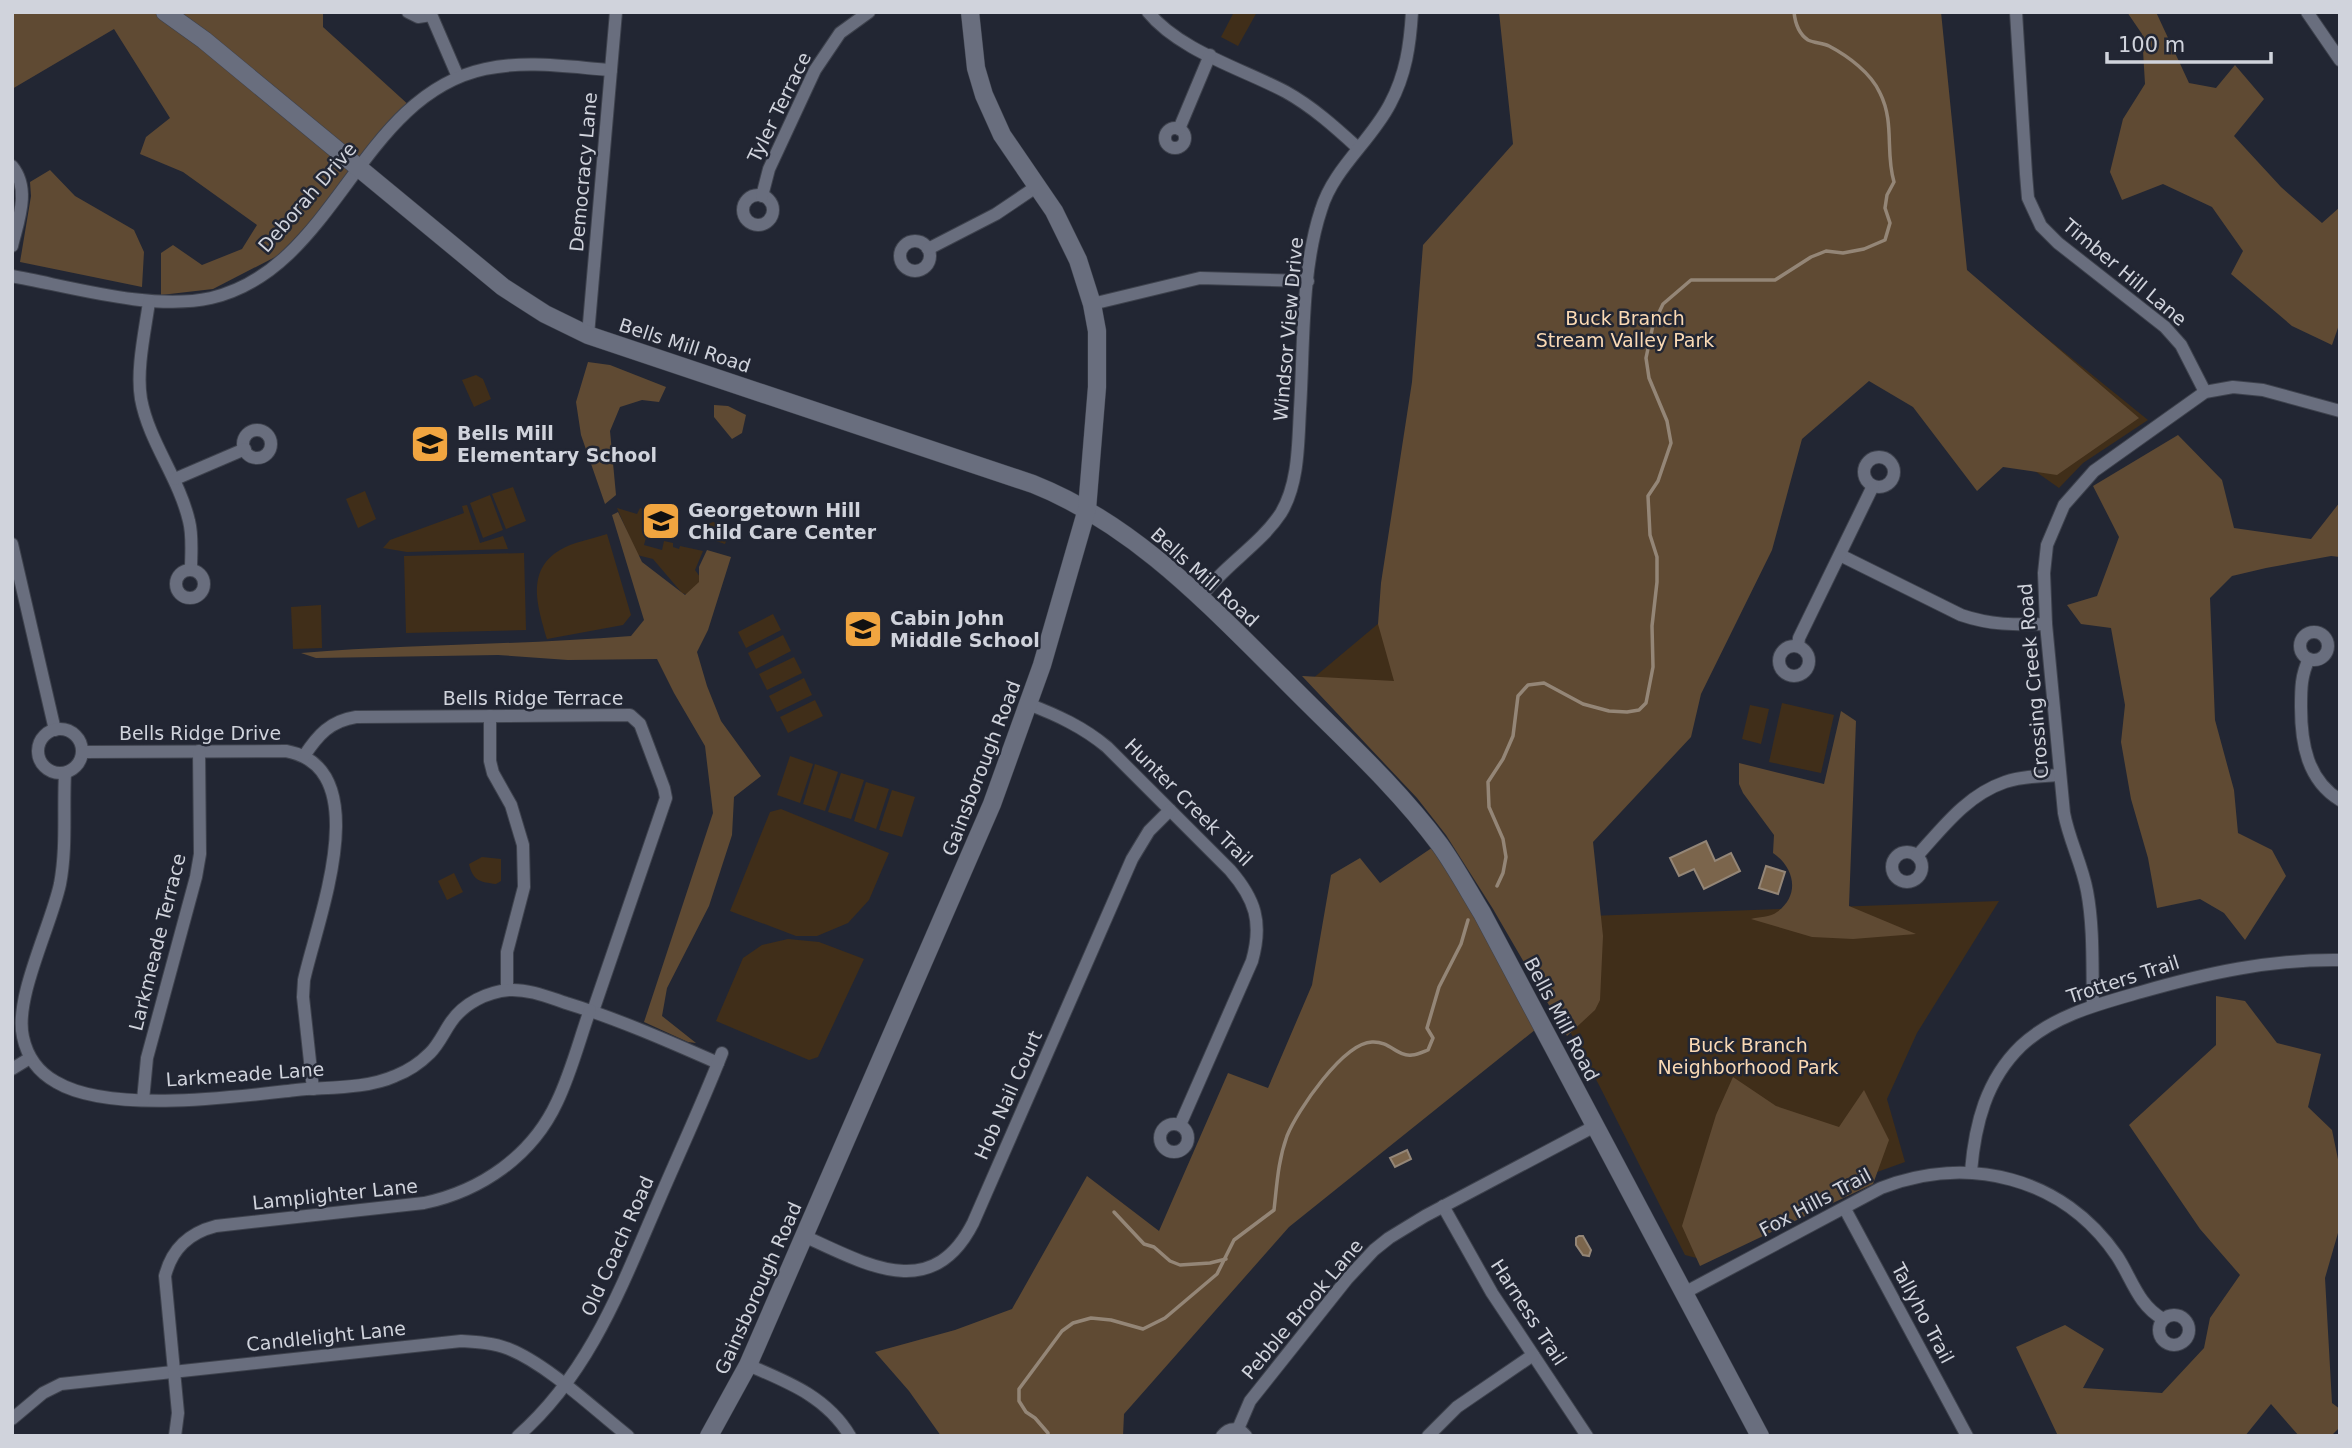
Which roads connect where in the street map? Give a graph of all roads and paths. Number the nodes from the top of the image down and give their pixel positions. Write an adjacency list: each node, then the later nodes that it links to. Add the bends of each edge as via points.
1 (165, 12): 18 (street, Bells Mill Road)
2 (408, 12): 10 (street, via 418,18)
3 (616, 12): 13 (street, Democracy Lane)
4 (869, 12): 20 (street, Tyler Terrace, via 840,33 815,70 769,169)
5 (970, 12): 19 (street, Gainsborough Road, via 976,68 985,95 1002,135)
6 (1149, 12): 11 (street, via 1161,27)
7 (1412, 12): 16 (street, Windsor View Drive, via 1405,71 1390,106)
8 (2015, 12): 28 (street, Timber Hill Lane, via 2028,198 2034,212 2058,243 2165,327 2181,345)
9 (2306, 12): 12 (street)
10 (430, 14): 14 (street)
11 (1210, 55): 15 (street); 16 (street, via 1288,93)
12 (2340, 60)
13 (611, 70): 14 (street, Deborah Drive, via 508,65); 27 (street, Democracy Lane)
14 (458, 77): 18 (street, Deborah Drive, via 411,107)
15 (1179, 129)
16 (1358, 148): 24 (street, Windsor View Drive, via 1321,207 1311,243)
17 (12, 166): 21 (street, via 23,194)
18 (359, 169): 25 (street, Deborah Drive, via 295,247 261,275 210,298); 27 (street, Bells Mill Road, via 503,287)
19 (1036, 187): 22 (street, via 996,214); 26 (street, Gainsborough Road, via 1054,211 1078,260)
20 (762, 196)
21 (12, 246)
22 (928, 249)
23 (12, 276): 25 (street, Deborah Drive)
24 (1308, 281): 26 (street, via 1200,278); 37 (street, Windsor View Drive, via 1298,442 1289,492 1268,530 1214,578)
25 (149, 302): 31 (street, via 141,398)
26 (1091, 303): 33 (street, Gainsborough Road, via 1097,331 1097,387)
27 (588, 335): 33 (street, Bells Mill Road, via 1017,478)
28 (2205, 392): 29 (street, Crossing Creek Road, via 2233,387 2263,390); 38 (street, Crossing Creek Road, via 2094,471 2068,499 2052,529 2044,561)
29 (2340, 411)
30 (245, 449): 31 (street)
31 (174, 479): 36 (street, via 189,521)
32 (1873, 486): 35 (street)
33 (1087, 509): 37 (street, Bells Mill Road, via 1155,556); 41 (street, Gainsborough Road)
34 (12, 544): 43 (street)
35 (1840, 555): 38 (street, via 1981,622); 39 (street)
36 (191, 569)
37 (1201, 597): 62 (street, Bells Mill Road, via 1391,788 1438,843 1482,913)
38 (2046, 624): 48 (street, Crossing Creek Road)
39 (1798, 646)
40 (2309, 659): 49 (street, via 2301,682 2301,737 2320,783)
41 (1028, 704): 50 (street, Hunter Creek Trail, via 1088,732); 66 (street, Gainsborough Road, via 975,844)
42 (490, 716): 46 (street, Bells Ridge Terrace, via 344,719 325,729); 53 (street, via 493,773 511,805 523,845 524,887 507,952); 55 (street, Bells Ridge Terrace, via 630,715 640,724 664,788 665,803)
43 (55, 730): 45 (street, via 75,734); 47 (street, via 43,737 38,756 45,768)
44 (199, 751): 45 (street, Bells Ridge Drive); 46 (street, Bells Ridge Drive, via 286,751); 60 (street, Larkmeade Terrace, via 200,854 148,1058)
45 (83, 752): 47 (street, via 78,766)
46 (304, 756): 59 (street, Bells Ridge Drive, via 327,779 336,825 336,853 304,980)
47 (65, 774): 56 (street, via 65,853 60,882 21,1017)
48 (2060, 775): 51 (street, via 2026,777 1988,790 1954,814); 54 (street, Crossing Creek Road, via 2068,834 2088,899)
49 (2340, 800)
50 (1170, 810): 61 (street, Hunter Creek Trail, via 1245,887 1253,903 1257,931 1252,961); 66 (street, Hob Nail Court, via 1149,831 1132,859 958,1248 928,1268 899,1272 877,1268)
51 (1917, 856)
52 (2340, 960): 54 (street, Trotters Trail, via 2243,966)
53 (507, 990): 55 (street, Larkmeade Lane, via 532,992); 59 (street, Larkmeade Lane, via 467,1005 430,1053 396,1076)
54 (2093, 1005): 63 (street, Trotters Trail, via 2053,1022 2003,1066 1980,1115)
55 (592, 1011): 57 (street, Larkmeade Lane); 71 (street, Lamplighter Lane, via 558,1101 541,1130 517,1157 480,1183 424,1203 216,1226 183,1241 165,1276)
56 (30, 1058): 58 (street); 60 (street, Larkmeade Lane, via 50,1078 69,1088)
57 (720, 1058): 72 (street, Old Coach Road, via 616,1299 589,1352)
58 (12, 1069)
59 (313, 1088): 60 (street, Larkmeade Lane, via 216,1099)
60 (143, 1100)
61 (1180, 1125)
62 (1595, 1126): 64 (street, Pebble Brook Lane); 67 (street, Bells Mill Road)
63 (1971, 1171): 65 (street, Fox Hills Trail, via 1895,1182); 68 (street, Fox Hills Trail, via 2033,1187 2077,1214 2118,1258 2144,1305)
64 (1443, 1206): 69 (street, Harness Trail); 74 (street, Pebble Brook Lane, via 1390,1238 1359,1265 1250,1401)
65 (1845, 1209): 67 (street, Fox Hills Trail); 84 (street, Tallyho Trail)
66 (804, 1236): 70 (street, Gainsborough Road)
67 (1684, 1293): 83 (street, Bells Mill Road)
68 (2163, 1320)
69 (1533, 1356): 81 (street, via 1469,1398); 82 (street, Harness Trail)
70 (748, 1365): 78 (street, Gainsborough Road); 79 (street, via 817,1398)
71 (174, 1370): 72 (street, Candlelight Lane, via 461,1341 508,1349); 73 (street, Candlelight Lane, via 61,1384); 75 (street, Lamplighter Lane)
72 (565, 1386): 76 (street, Old Coach Road); 77 (street, Candlelight Lane)
73 (12, 1419)
74 (1242, 1433): 80 (street, Pebble Brook Lane, via 1227,1430)
75 (175, 1436)
76 (518, 1436)
77 (628, 1436)
78 (709, 1436)
79 (850, 1436)
80 (1222, 1436)
81 (1428, 1436)
82 (1587, 1436)
83 (1760, 1436)
84 (1967, 1436)

